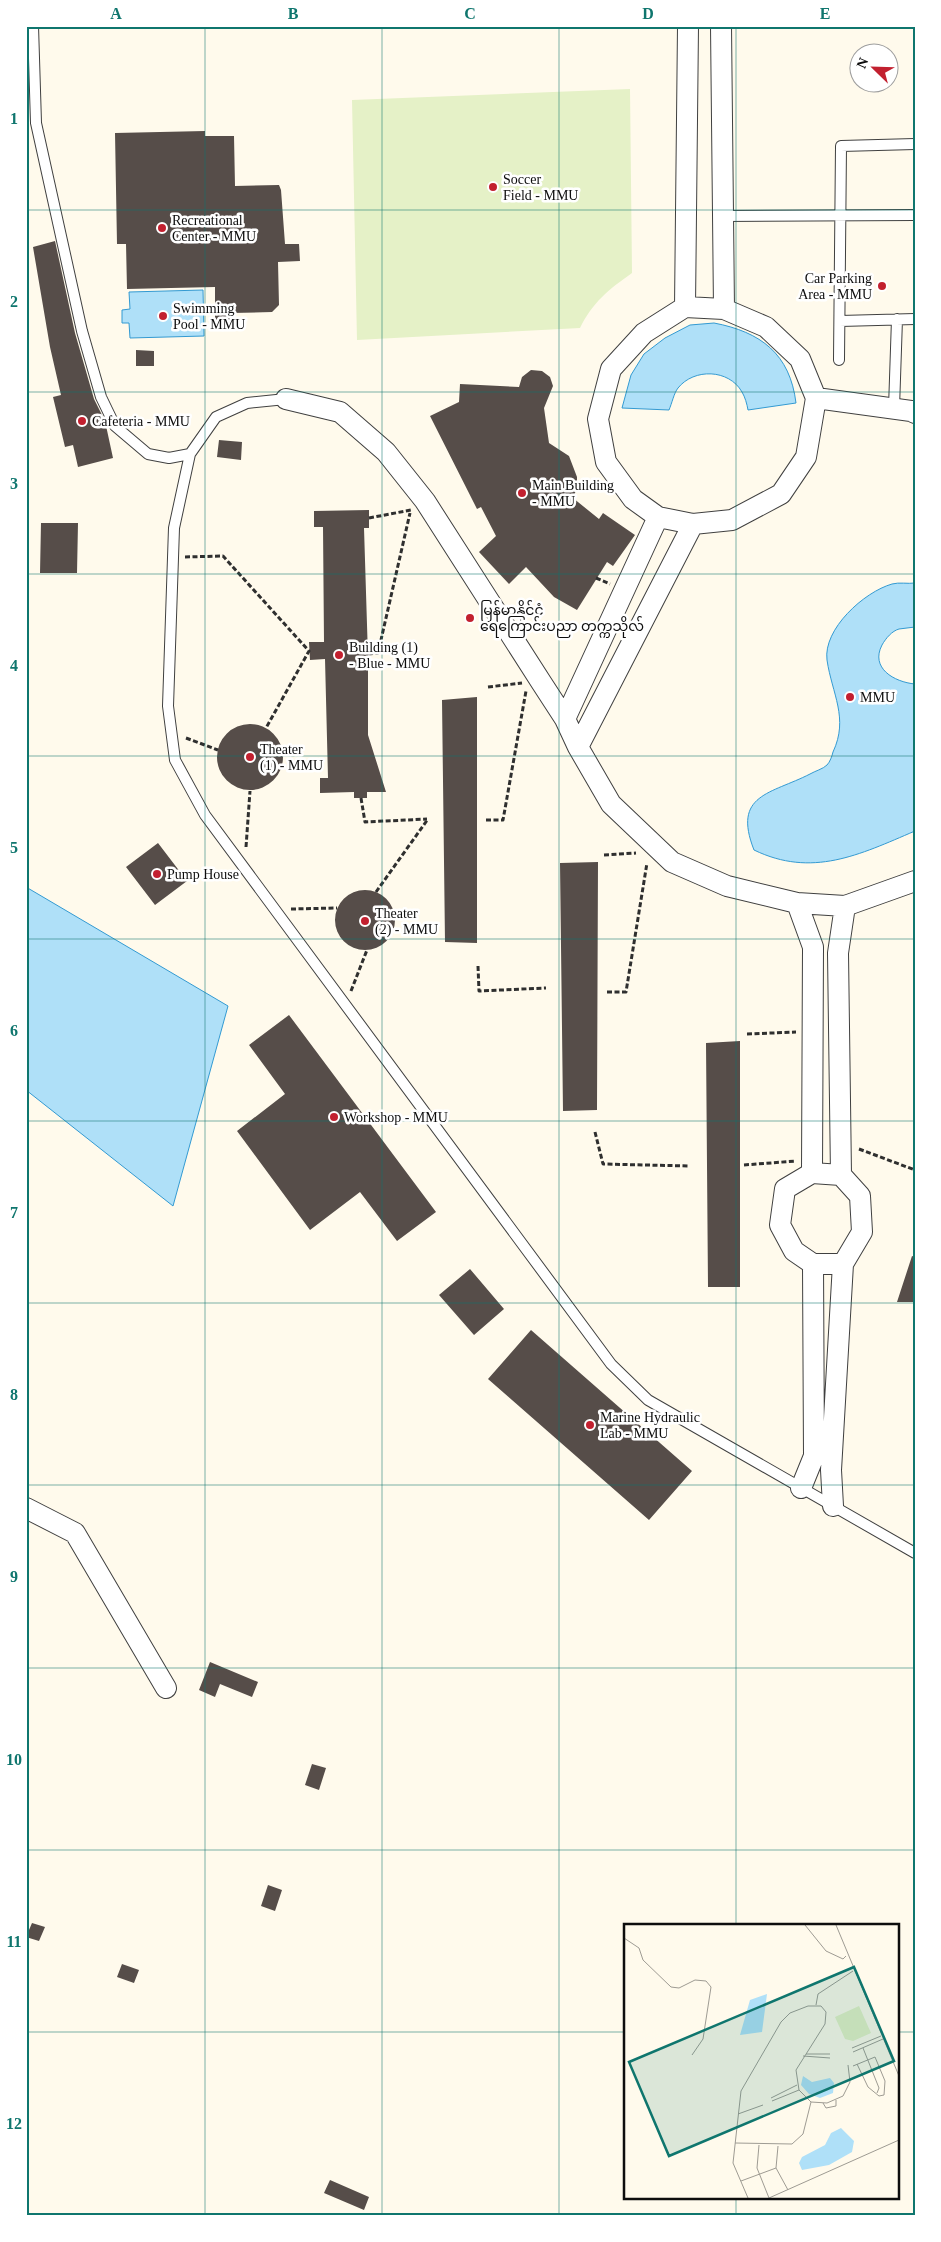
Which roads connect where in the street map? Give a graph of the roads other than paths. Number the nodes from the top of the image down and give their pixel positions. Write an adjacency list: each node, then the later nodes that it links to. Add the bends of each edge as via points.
1 (34, 26): 18 (lane, via 36,124 82,331 101,397 115,426 148,454 169,458)
2 (688, 26): 8 (street)
3 (721, 26): 6 (street)
4 (915, 144): 7 (lane, via 841,146)
5 (915, 215): 7 (lane)
6 (722, 216): 7 (lane); 9 (street)
7 (841, 216): 12 (lane)
8 (685, 307): 9 (street); 19 (street, via 644,332 611,369 598,418 606,462 633,499)
9 (724, 309): 14 (street, via 766,327 800,359)
10 (897, 319): 11 (lane); 12 (lane); 16 (lane)
11 (915, 319)
12 (840, 321): 13 (lane)
13 (839, 360)
14 (816, 398): 16 (street); 20 (street, via 806,457 781,494 732,520)
15 (286, 399): 18 (lane, via 247,403 216,417); 21 (street, via 340,412 386,452 420,508)
16 (894, 408): 17 (street)
17 (915, 413)
18 (190, 454): 30 (lane, via 174,528 168,706 175,760 204,815 611,1364 648,1400)
19 (658, 517): 20 (street); 21 (street)
20 (693, 524): 22 (street)
21 (565, 719): 22 (street)
22 (578, 747): 24 (street, via 611,804 655,852 727,886)
23 (915, 881): 25 (street)
24 (797, 903): 25 (street); 26 (street, via 813,947)
25 (846, 906): 27 (street, via 838,953)
26 (812, 1166): 27 (street); 28 (street, via 785,1189 780,1225 794,1251)
27 (841, 1175): 29 (street, via 860,1196 862,1232)
28 (813, 1264): 29 (street); 30 (street, via 814,1456)
29 (843, 1264): 31 (street, via 831,1470)
30 (800, 1488): 31 (lane)
31 (833, 1506): 33 (lane)
32 (26, 1508): 34 (street, via 75,1533)
33 (915, 1553)
34 (166, 1688)

